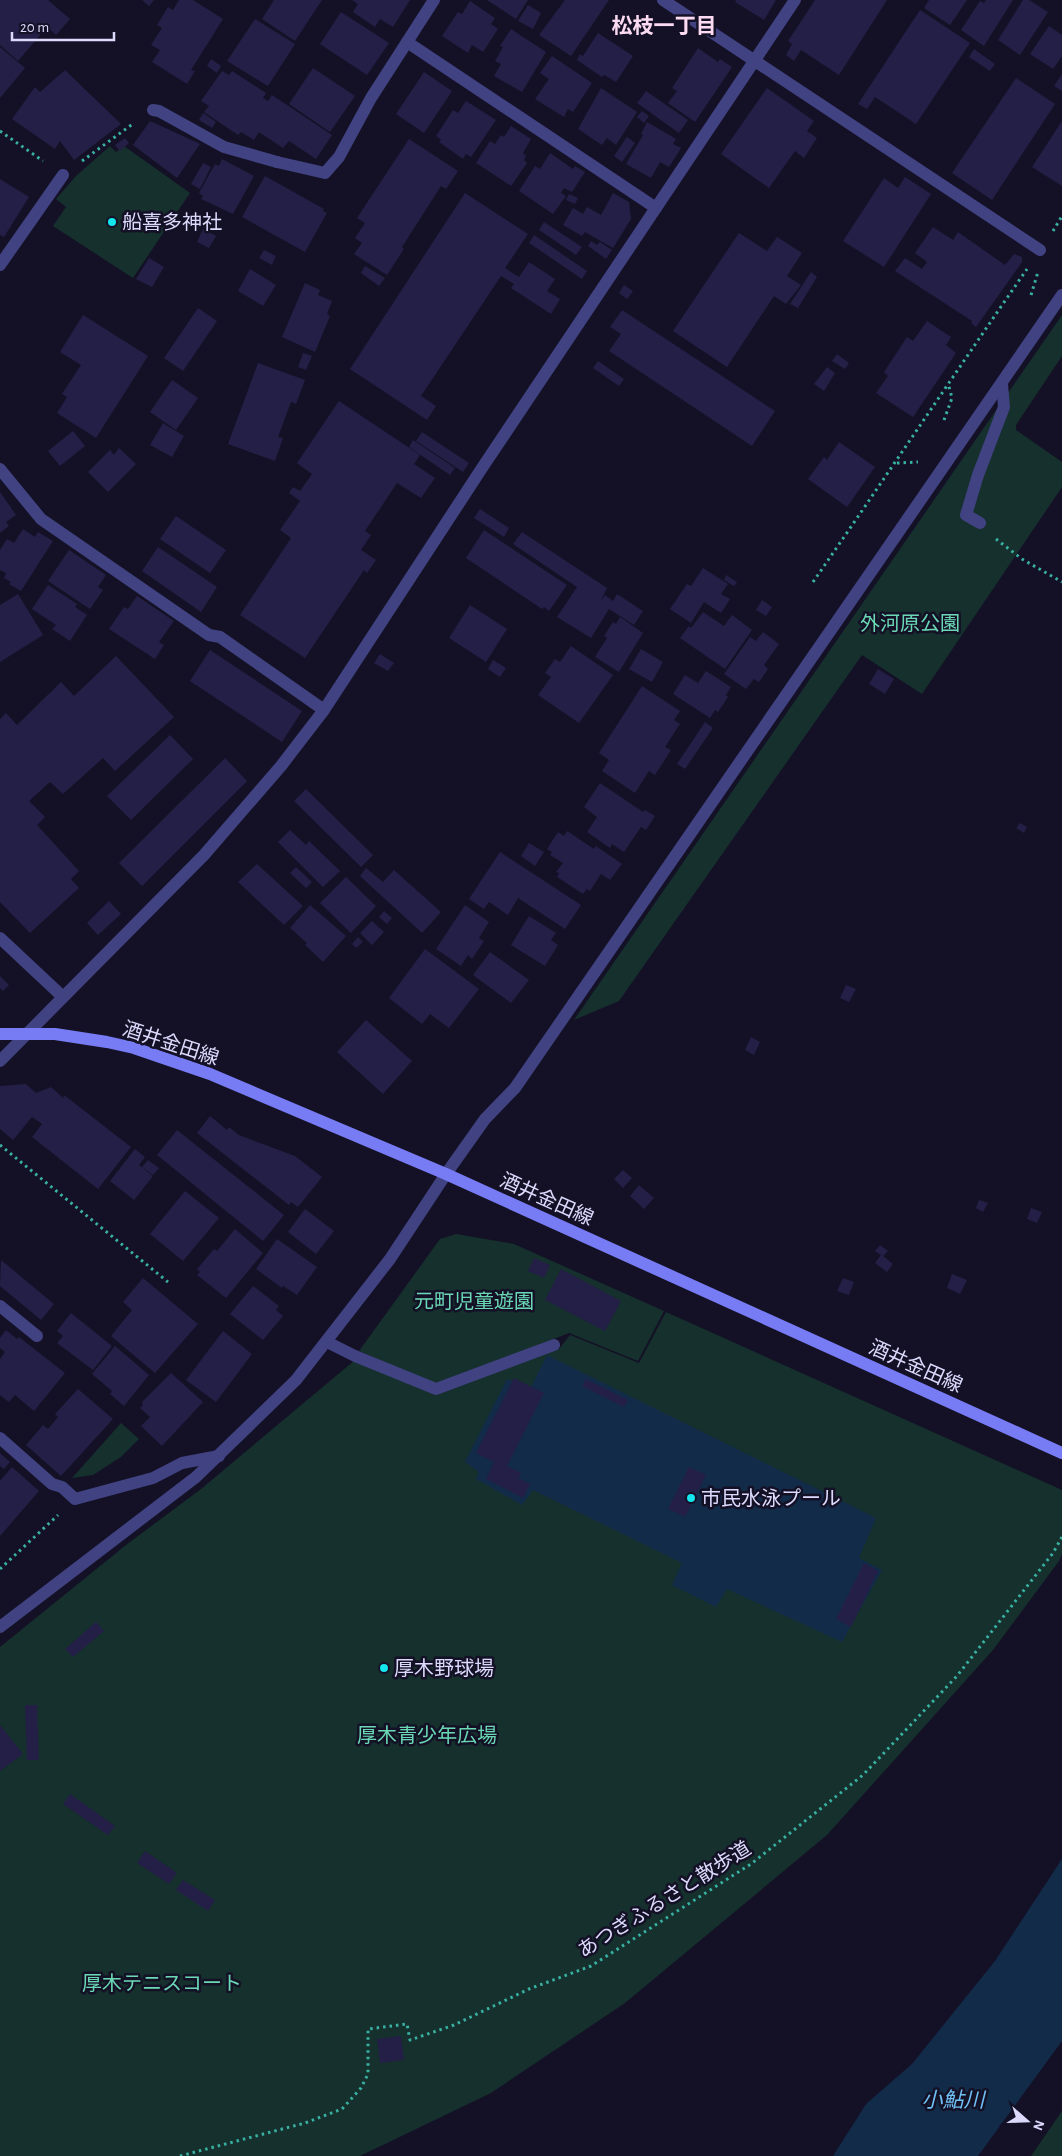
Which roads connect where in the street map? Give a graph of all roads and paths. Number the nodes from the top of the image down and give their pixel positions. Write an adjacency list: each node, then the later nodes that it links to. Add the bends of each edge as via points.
1 (434, 0): 4 (street)
2 (663, 0): 5 (street)
3 (795, 0): 5 (street)
4 (407, 42): 6 (street, via 339,157 325,173 224,146); 9 (street)
5 (755, 59): 9 (street); 10 (street)
6 (152, 110): 8 (path)
7 (0, 131): 8 (path)
8 (63, 175): 11 (street)
9 (656, 208): 18 (street)
10 (1040, 250): 16 (path)
11 (0, 265)
12 (1062, 295): 13 (street)
13 (1002, 384): 15 (street, via 1004,407 966,515); 25 (street, via 515,1088 485,1119)
14 (0, 469): 18 (street, via 41,518 209,635 220,637)
15 (980, 523): 17 (path, via 1022,560)
16 (813, 582)
17 (1062, 582)
18 (324, 710): 20 (street, via 281,766 204,855)
19 (0, 938): 20 (street)
20 (63, 997): 22 (street)
21 (0, 1034): 22 (main road, 酒井金田線)
22 (27, 1034): 23 (street); 25 (main road, 酒井金田線, via 89,1039 171,1060)
23 (0, 1061)
24 (0, 1146): 26 (path)
25 (446, 1174): 29 (street, via 390,1259); 32 (main road, 酒井金田線)
26 (168, 1282)
27 (0, 1306): 28 (street)
28 (37, 1336)
29 (327, 1342): 30 (street, via 436,1389); 33 (street, via 296,1380)
30 (554, 1346)
31 (0, 1438): 34 (street, via 52,1484 62,1487)
32 (1062, 1453)
33 (219, 1456): 34 (street, via 182,1463 153,1478); 37 (street)
34 (76, 1499): 36 (path)
35 (1062, 1537): 38 (path, あつぎふるさと散歩道, via 957,1676 863,1775 751,1864 591,1966 529,1989 454,2025 410,2040 407,2024 368,2029 368,2074 361,2088 342,2109 305,2123)
36 (0, 1569)
37 (0, 1627)
38 (180, 2156)

